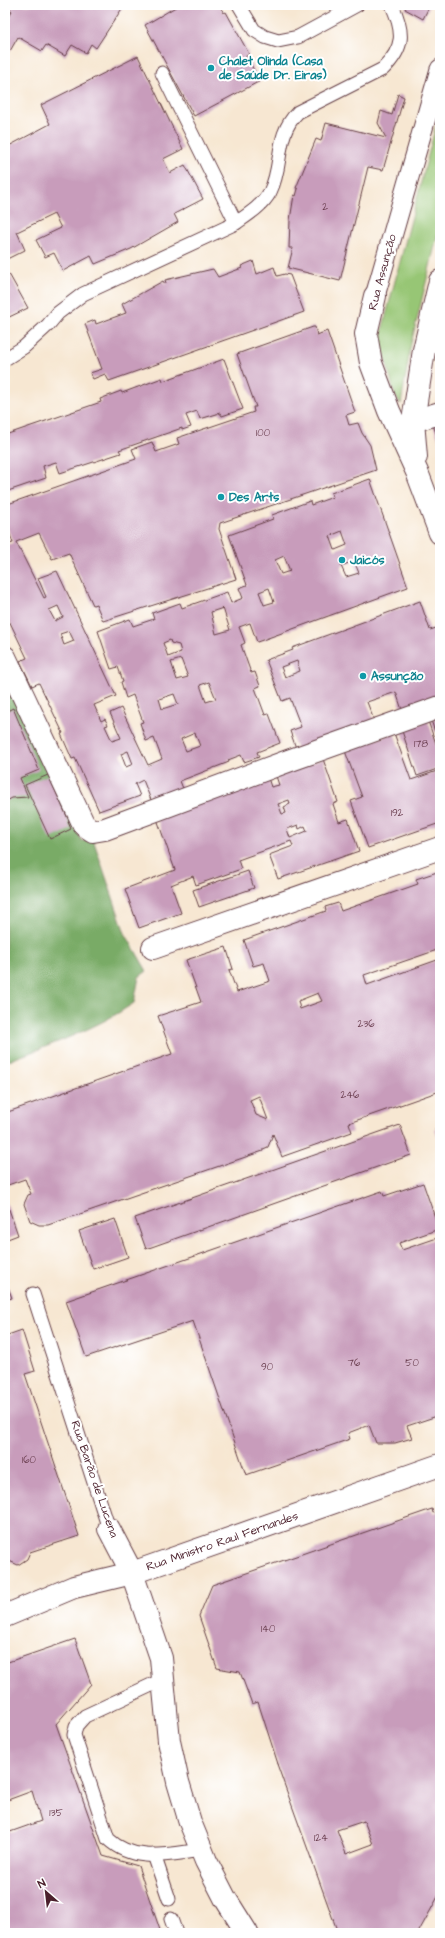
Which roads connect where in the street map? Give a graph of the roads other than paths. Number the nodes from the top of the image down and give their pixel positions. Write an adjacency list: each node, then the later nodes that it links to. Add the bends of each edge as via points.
1 (239, 5): 2 (lane, via 254,30 278,41 298,37)
2 (357, 5)
3 (392, 5): 6 (lane, via 399,21 401,36 398,50 391,60 383,68 303,109 289,120 281,140 277,170 269,193 256,209)
4 (440, 68): 8 (street, Rua Assunção)
5 (162, 73): 6 (lane)
6 (236, 223): 10 (lane, via 83,294 58,313 24,348)
7 (440, 281): 9 (street, Rua Assunção)
8 (375, 296): 13 (street, Rua Assunção, via 366,334 372,363 389,411)
9 (432, 348): 12 (street, Rua Assunção)
10 (5, 359)
11 (440, 413): 12 (street)
12 (413, 421): 13 (street, Rua Assunção)
13 (417, 472): 14 (street, Rua Assunção)
14 (440, 533)
15 (5, 657): 16 (street, via 84,825 93,831)
16 (440, 707)
17 (440, 848): 18 (street)
18 (154, 948)
19 (33, 1294): 21 (lane, Rua Barão de Lucena)
20 (440, 1465): 22 (street, Rua Ministro Raul Fernandes)
21 (109, 1529): 22 (street, Rua Barão de Lucena)
22 (132, 1573): 23 (street, Rua Ministro Raul Fernandes, via 74,1587); 24 (street, Rua Barão de Lucena, via 161,1658)
23 (5, 1616)
24 (162, 1680): 25 (street, Rua Barão de Lucena, via 169,1741 178,1782); 26 (lane, via 85,1716 76,1726 74,1735 108,1839 118,1848 144,1857)
25 (202, 1850): 26 (lane); 29 (street, Rua Barão de Lucena)
26 (154, 1855): 27 (lane)
27 (169, 1899)
28 (171, 1918): 30 (lane)
29 (241, 1931)
30 (176, 1933)

